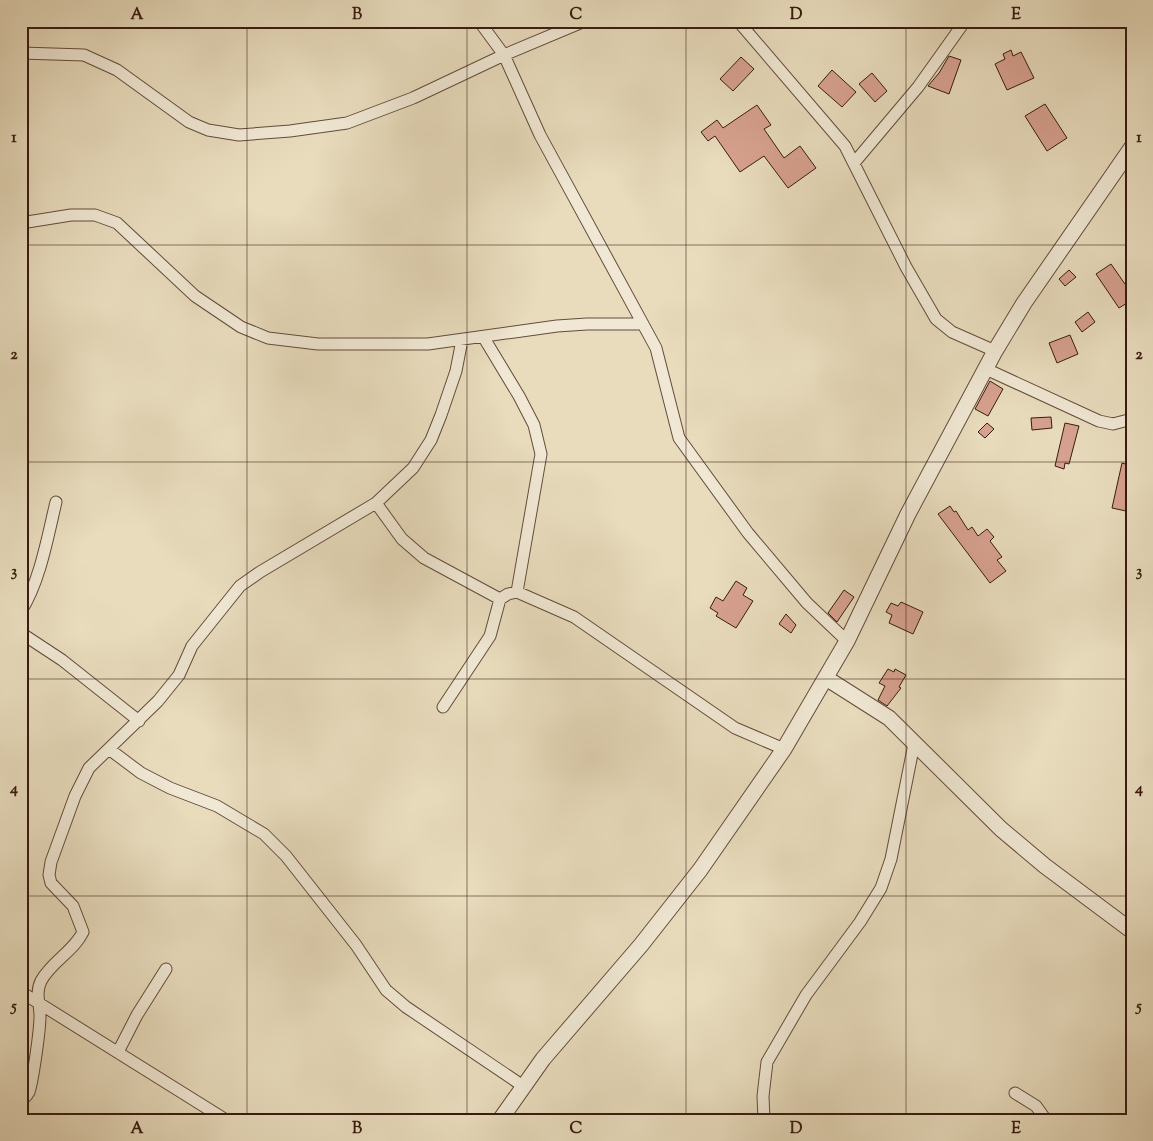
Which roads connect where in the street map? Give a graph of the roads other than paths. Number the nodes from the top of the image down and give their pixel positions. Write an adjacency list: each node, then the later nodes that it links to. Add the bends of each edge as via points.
1 (479, 21): 6 (street)
2 (584, 21): 6 (street)
3 (738, 21): 8 (street, via 845,146)
4 (964, 21): 8 (street, via 918,87)
5 (21, 53): 6 (street, via 84,55 117,70 190,122 208,130 239,135 347,123 412,98)
6 (504, 55): 10 (street, via 540,135)
7 (1132, 147): 13 (street, via 1024,303)
8 (854, 163): 13 (street, via 936,319 952,332)
9 (21, 223): 12 (street, via 71,215 96,215 117,223 195,296 241,327 268,338 318,344 428,344)
10 (643, 324): 11 (street, via 557,326); 22 (street, via 656,348 679,438 748,533 807,603)
11 (484, 338): 12 (street); 18 (street, via 534,425 540,454)
12 (462, 340): 17 (street, via 452,386 431,440 412,468)
13 (995, 351): 14 (street)
14 (986, 369): 15 (street, via 1099,421 1113,424); 22 (street, via 908,514)
15 (1132, 419)
16 (56, 502): 20 (street, via 28,601)
17 (376, 504): 19 (street, via 402,539 424,558); 25 (street, via 240,586 192,646 179,675)
18 (517, 592): 19 (street); 28 (street, via 574,616 728,723)
19 (500, 599): 24 (street, via 490,636)
20 (21, 610)
21 (21, 633): 25 (street, via 62,660)
22 (847, 641): 23 (street)
23 (826, 678): 26 (street, via 889,718); 28 (street)
24 (443, 707)
25 (139, 721): 27 (street)
26 (914, 744): 29 (street, via 1001,829); 39 (street, via 891,859 881,888 806,995 767,1062 762,1096)
27 (110, 749): 32 (street, via 89,768 81,783 51,862 51,883 73,906 84,932 41,981 37,994); 34 (street, via 141,773 226,810 264,834 286,856 356,945 386,990)
28 (784, 749): 34 (street, via 706,863)
29 (1132, 931)
30 (166, 969): 33 (street)
31 (21, 992): 32 (street)
32 (39, 1004): 33 (street); 36 (street, via 32,1074 28,1094)
33 (118, 1052): 37 (street)
34 (523, 1086): 38 (street)
35 (1015, 1093): 40 (street, via 1036,1106)
36 (21, 1101)
37 (226, 1120)
38 (500, 1120)
39 (764, 1120)
40 (1046, 1120)

